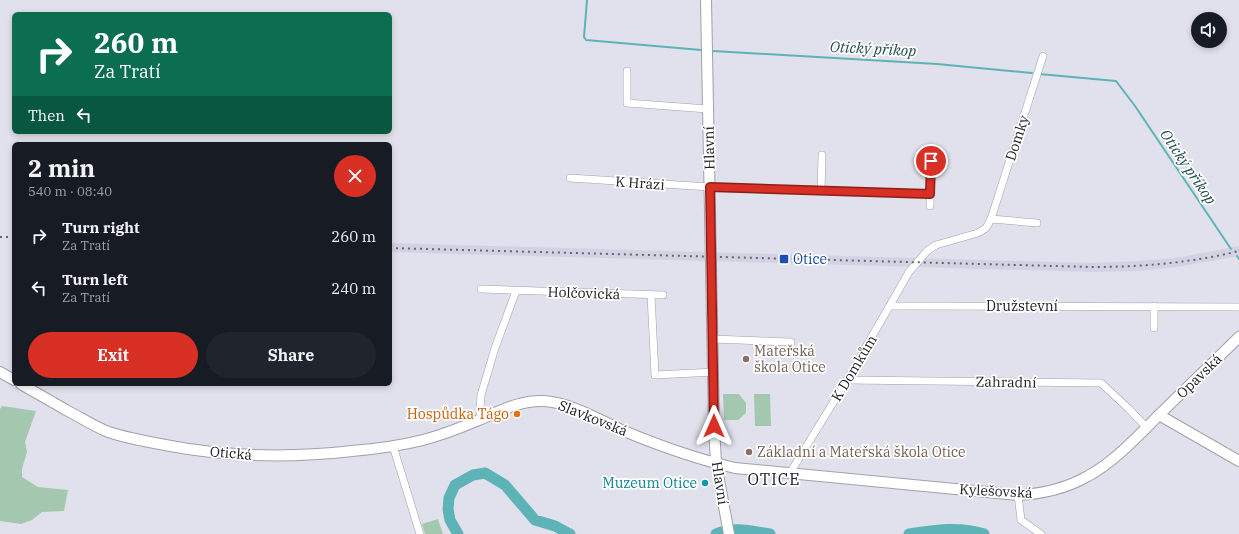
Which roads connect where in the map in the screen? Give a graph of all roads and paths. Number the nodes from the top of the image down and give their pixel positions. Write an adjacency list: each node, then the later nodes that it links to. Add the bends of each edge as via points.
1 (706, 0): 4 (main road, Hlavní)
2 (1043, 56): 12 (street, Domky)
3 (627, 72): 4 (street, via 627,103)
4 (708, 109): 8 (main road, Hlavní)
5 (822, 155): 9 (street)
6 (931, 161): 10 (street)
7 (570, 178): 8 (street, K Hrázi)
8 (710, 187): 9 (street, K Hrázi); 24 (main road, Hlavní)
9 (821, 191): 10 (street, K Hrázi)
10 (930, 194): 11 (street)
11 (930, 206)
12 (991, 219): 13 (street); 14 (street, Domky, via 986,228 978,233 927,250)
13 (1037, 223)
14 (917, 263): 19 (street, K Domkům)
15 (481, 289): 16 (street, Holčovická)
16 (516, 291): 17 (street, Holčovická); 32 (street, via 481,394)
17 (651, 295): 18 (street, Holčovická); 27 (street, via 655,375)
18 (663, 295)
19 (890, 306): 20 (street, Družstevní); 29 (street, K Domkům)
20 (1154, 306): 21 (street, Družstevní); 22 (street)
21 (1239, 307)
22 (1154, 328)
23 (1239, 337): 31 (main road, Opavská)
24 (713, 339): 25 (street); 27 (main road, Hlavní)
25 (791, 342)
26 (0, 372): 28 (main road)
27 (714, 372): 37 (main road, Hlavní)
28 (12, 379)
29 (847, 380): 33 (street, Zahradní, via 1101,384); 38 (street, K Domkům)
30 (23, 386): 35 (main road, Otická, via 106,430 133,439 176,447 229,454 283,456 339,453)
31 (1159, 415): 33 (main road, Kylešovská); 36 (main road)
32 (480, 419): 34 (main road, Slavkovská); 37 (main road, Slavkovská, via 519,404 558,403 670,449)
33 (1147, 428): 39 (main road, Kylešovská, via 1088,476 1049,492)
34 (447, 433): 35 (main road, Otická)
35 (393, 446): 41 (street)
36 (1239, 461)
37 (716, 463): 38 (main road, Kylešovská, via 735,468); 40 (main road, Hlavní)
38 (790, 473): 39 (main road, Kylešovská)
39 (1018, 495): 42 (street, via 1021,520)
40 (728, 530)
41 (420, 534)
42 (1041, 534)

